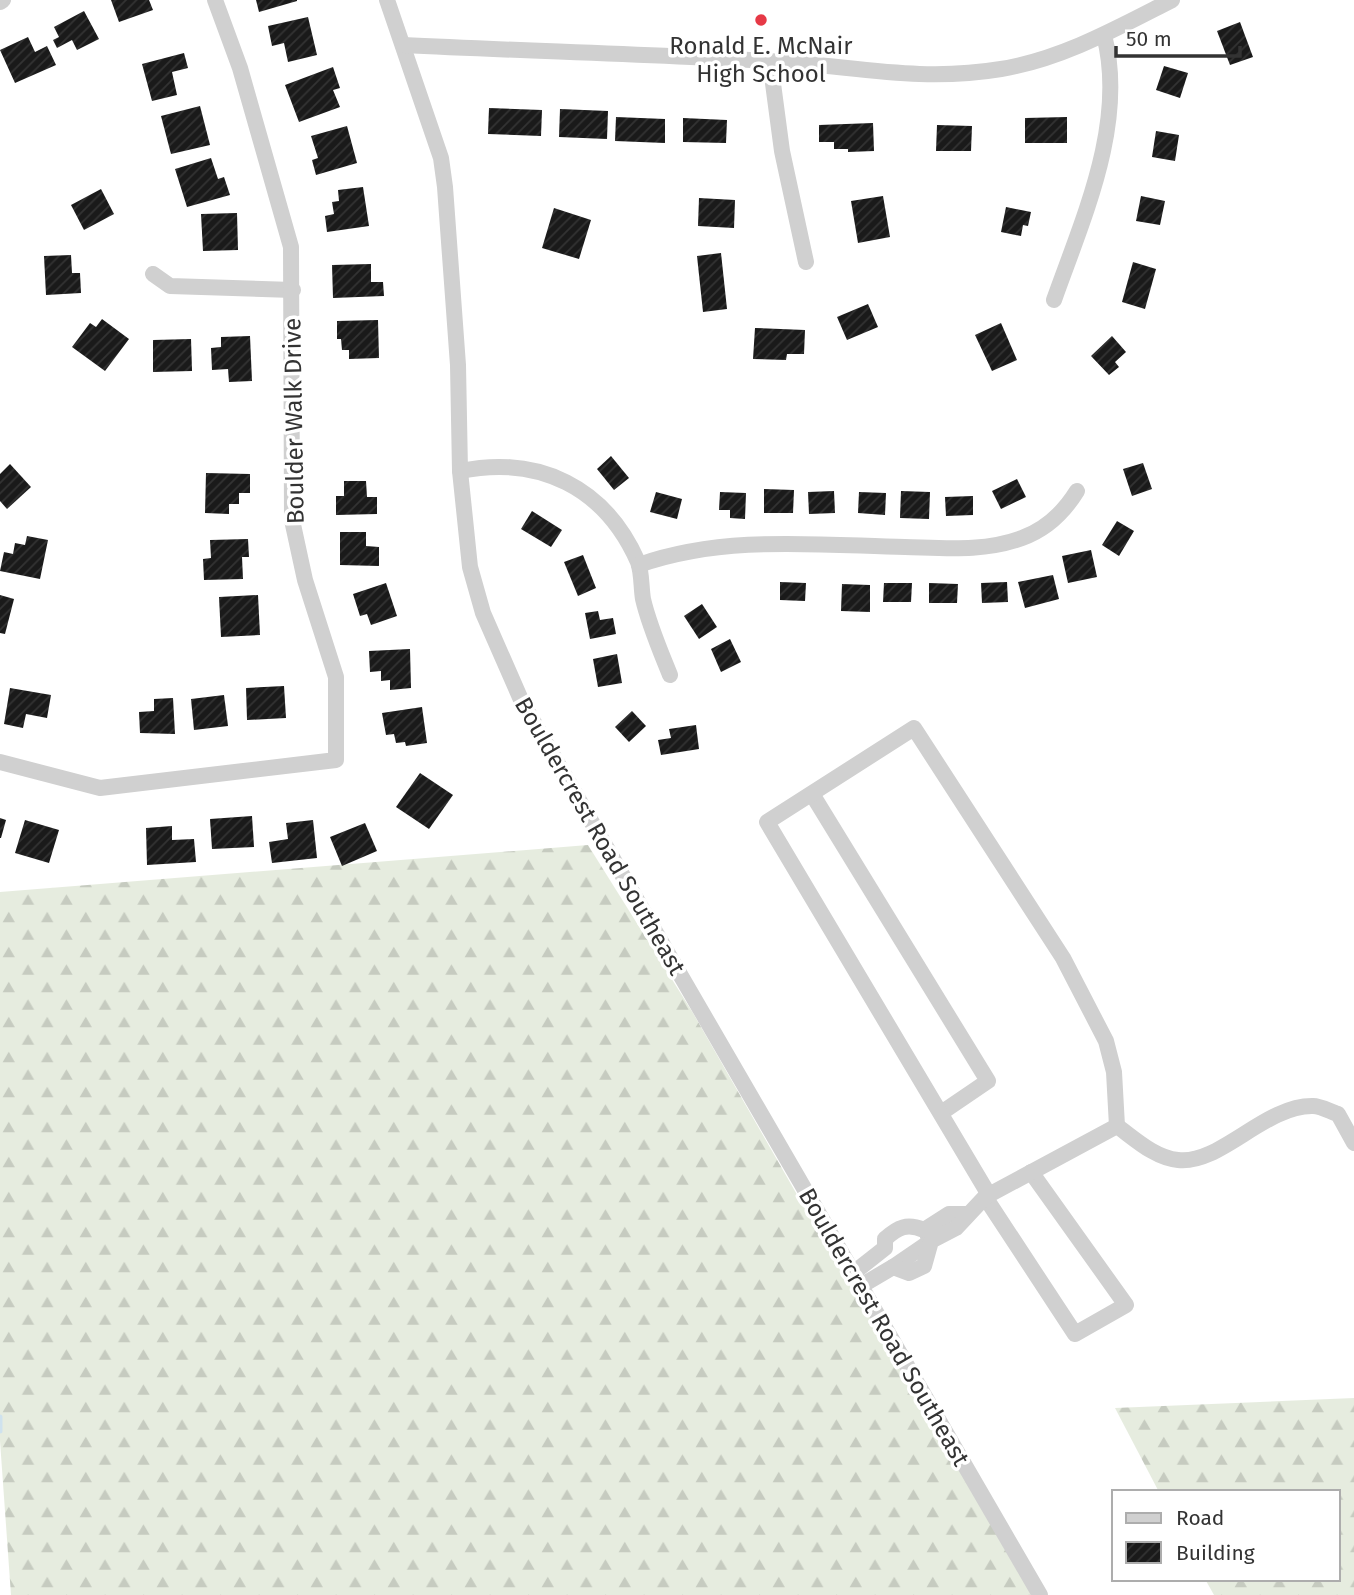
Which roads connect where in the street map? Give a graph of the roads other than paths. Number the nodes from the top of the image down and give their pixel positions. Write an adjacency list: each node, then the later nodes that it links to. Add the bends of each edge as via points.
1 (215, 0): 9 (street, Boulder Walk Drive, via 240,68 291,247)
2 (387, 0): 5 (street, Bouldercrest Road Southeast)
3 (1172, 0): 4 (street)
4 (1104, 35): 6 (street, via 1053,56 1001,69 939,75 891,75); 10 (street, via 1111,78 1108,120 1082,223)
5 (403, 46): 6 (street); 11 (street, Bouldercrest Road Southeast, via 441,158 445,187 457,342)
6 (770, 61): 7 (street, via 782,151)
7 (806, 262)
8 (153, 274): 9 (street, via 170,286)
9 (292, 290): 15 (street, Boulder Walk Drive, via 292,520 304,580 337,677 336,760 100,788)
10 (1054, 300)
11 (460, 471): 13 (street, via 488,465 568,481 589,495 620,529); 23 (street, Bouldercrest Road Southeast, via 470,567 483,613 522,702)
12 (1077, 491): 13 (street, via 1062,515 1023,538 981,548 758,544 672,553)
13 (639, 565): 14 (street, via 643,598)
14 (670, 675)
15 (0, 762)
16 (812, 794): 17 (street, via 767,822); 17 (street, via 988,1081); 18 (street, via 914,728 1063,958 1106,1041 1114,1072)
17 (941, 1113): 21 (street)
18 (1117, 1126): 19 (street, via 1151,1151 1179,1161 1210,1153 1278,1114 1313,1106 1338,1114); 20 (street)
19 (1354, 1143)
20 (1031, 1172): 21 (street); 21 (street, via 1126,1306 1075,1334)
21 (987, 1196): 22 (street, via 956,1228)
22 (928, 1236): 23 (street, via 893,1267); 23 (street, via 914,1226 898,1227)
23 (856, 1280): 24 (street, Bouldercrest Road Southeast)
24 (1040, 1595)

